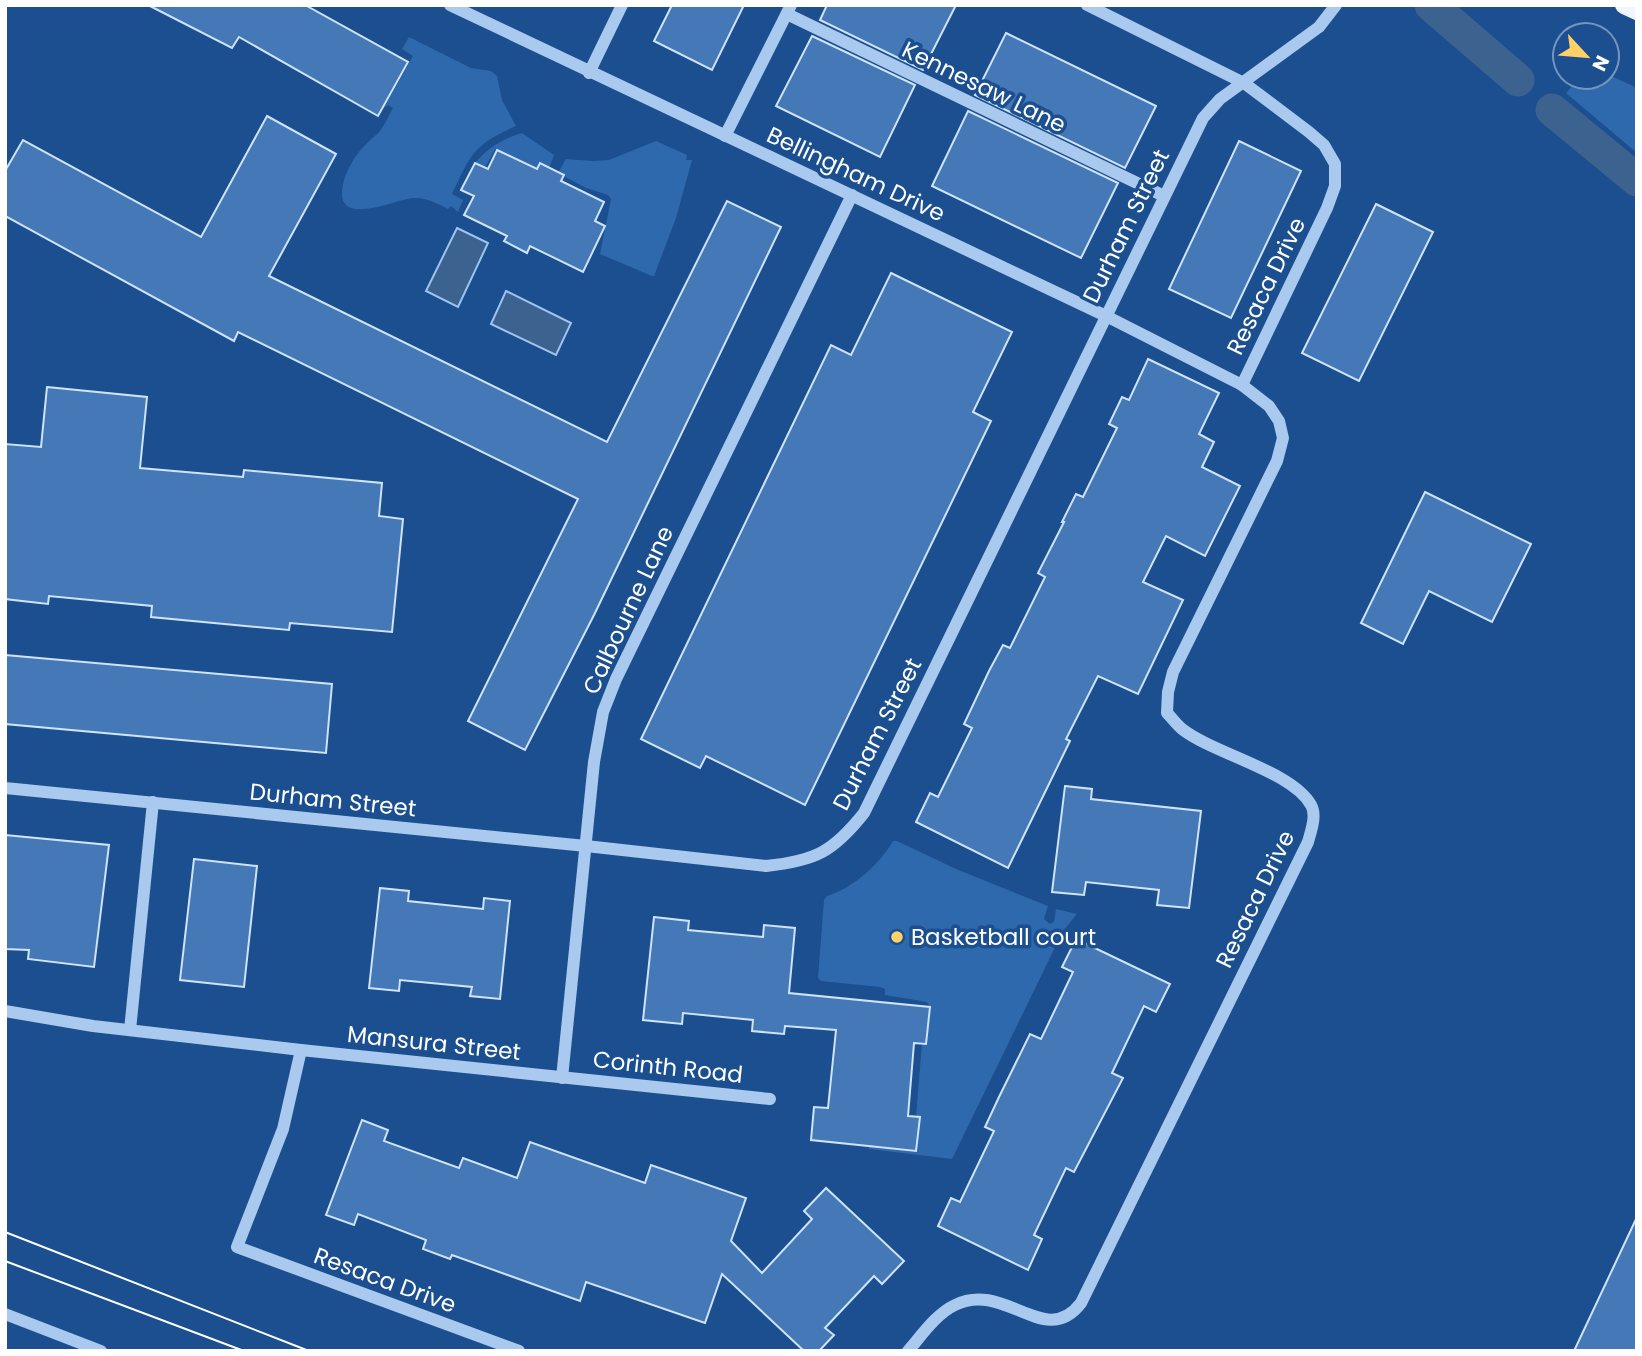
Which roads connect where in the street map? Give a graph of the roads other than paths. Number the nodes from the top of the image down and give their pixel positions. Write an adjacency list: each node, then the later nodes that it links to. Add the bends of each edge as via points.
1 (450, 5): 8 (street, Bellingham Drive)
2 (622, 5): 8 (street)
3 (1087, 5): 9 (street, Resaca Drive)
4 (1336, 5): 9 (street, Durham Street, via 1319,27)
5 (1624, 5): 7 (main road)
6 (789, 10): 10 (street); 12 (street, Kennesaw Lane)
7 (1637, 11)
8 (589, 73): 10 (street, Bellingham Drive)
9 (1244, 83): 12 (street, Durham Street, via 1203,118); 14 (street, Resaca Drive, via 1324,145 1335,164 1335,187)
10 (726, 136): 11 (street, Bellingham Drive)
11 (852, 195): 13 (street, Bellingham Drive); 17 (street, Calbourne Lane, via 615,679 603,712 594,762)
12 (1164, 196): 13 (street, Durham Street)
13 (1106, 316): 14 (street, Bellingham Drive); 17 (street, Durham Street, via 864,813 847,835 825,852 795,863 766,866)
14 (1242, 385): 26 (street, Resaca Drive, via 1269,406 1283,438 1277,461 1173,672 1167,713 1182,729 1300,792 1312,807 1308,842 1075,1311 1056,1321 988,1300 957,1304)
15 (5, 788): 16 (street, Durham Street)
16 (153, 802): 17 (street, Durham Street); 19 (street)
17 (586, 846): 21 (street, Calbourne Lane)
18 (5, 1011): 19 (street, Mansura Street)
19 (130, 1030): 20 (street, Mansura Street)
20 (301, 1050): 21 (street, Mansura Street); 25 (street, Resaca Drive, via 283,1129 237,1247)
21 (562, 1078): 22 (street, Corinth Road)
22 (769, 1099)
23 (5, 1314): 24 (street)
24 (101, 1351)
25 (519, 1351)
26 (908, 1351)

